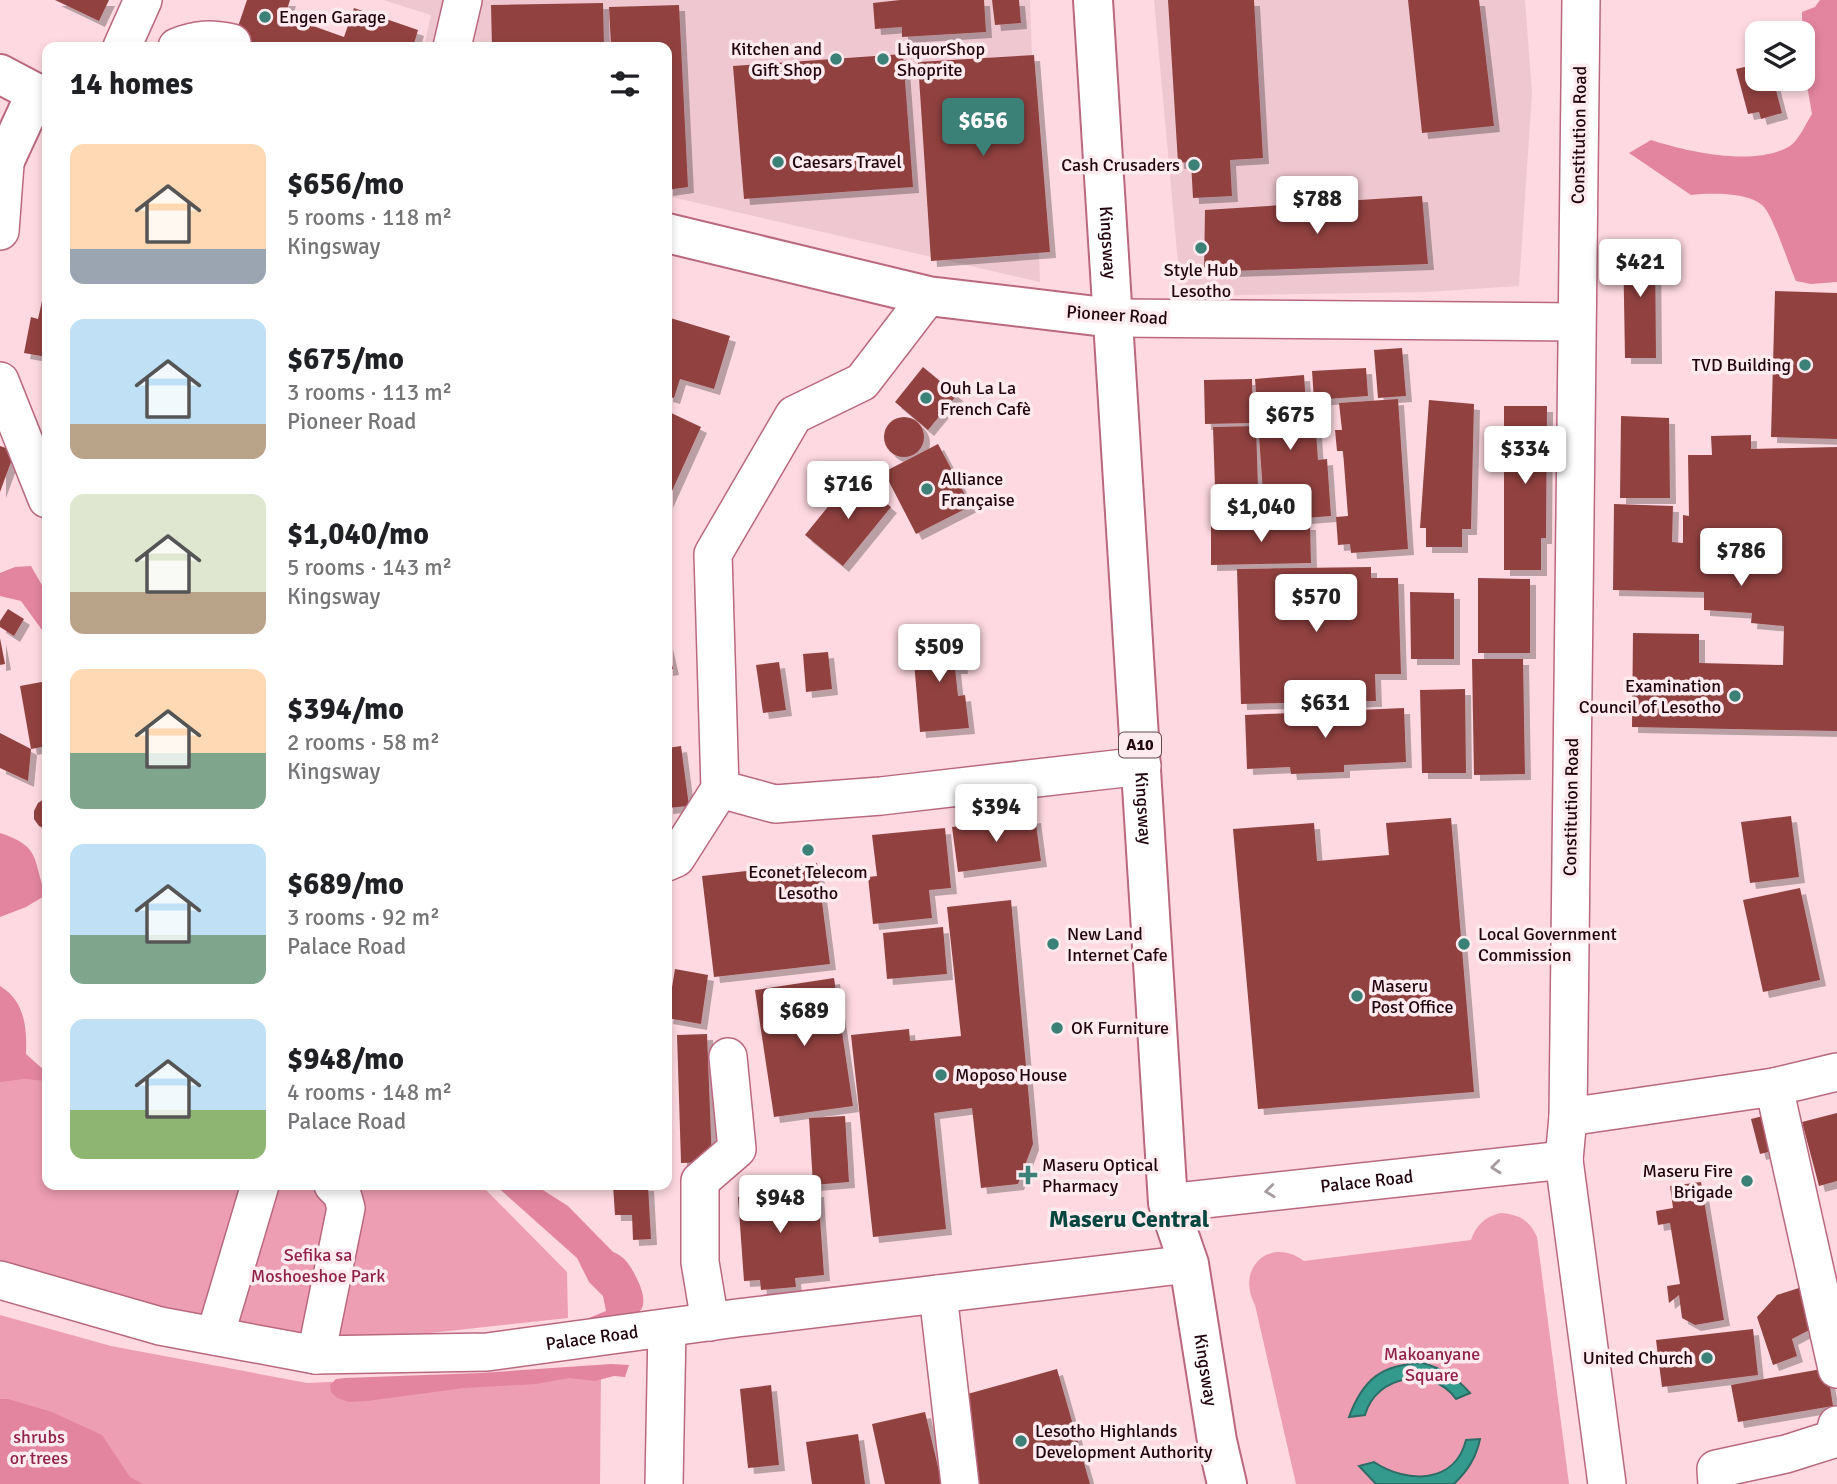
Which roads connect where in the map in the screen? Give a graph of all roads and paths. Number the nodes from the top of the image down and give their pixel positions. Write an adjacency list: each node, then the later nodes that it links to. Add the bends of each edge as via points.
1 (143, 0): 5 (street)
2 (463, 0): 8 (street)
3 (1093, 0): 15 (main road, Kingsway / A10)
4 (1581, 0): 16 (street, Constitution Road)
5 (124, 42)
6 (188, 42): 7 (street)
7 (228, 42)
8 (453, 42)
9 (0, 74): 10 (main road)
10 (42, 94): 11 (main road)
11 (3, 167): 12 (street)
12 (0, 231)
13 (672, 234): 14 (main road, Pioneer Road)
14 (928, 296): 15 (main road, Pioneer Road); 20 (street, via 862,382 794,415 713,554)
15 (1113, 318): 16 (street, Pioneer Road); 19 (main road, Kingsway / A10)
16 (1576, 322): 25 (street, Constitution Road)
17 (0, 381): 18 (street)
18 (42, 486)
19 (1142, 765): 20 (street, via 775,804); 29 (main road, Kingsway / A10)
20 (720, 789): 21 (street)
21 (672, 860)
22 (728, 1057): 33 (street, via 737,1149 700,1181 700,1262)
23 (1837, 1072): 24 (street)
24 (1774, 1087): 25 (street); 37 (street)
25 (1568, 1117): 26 (street, Constitution Road)
26 (1564, 1160): 29 (street, Palace Road, one-way to 29); 42 (street, Constitution Road)
27 (259, 1190): 35 (street)
28 (338, 1190): 36 (street, via 346,1208)
29 (1168, 1203): 30 (main road, Kingsway / A10)
30 (1189, 1265): 32 (street, Palace Road); 41 (main road, Kingsway / A10)
31 (0, 1280): 35 (street, Palace Road, via 160,1326)
32 (938, 1294): 33 (street, Palace Road); 40 (street)
33 (710, 1322): 34 (street, Palace Road)
34 (667, 1328): 36 (street, Palace Road, via 487,1352); 39 (street)
35 (215, 1336): 36 (street, Palace Road)
36 (316, 1355)
37 (1837, 1369)
38 (1837, 1425): 43 (street, via 1833,1438 1716,1469)
39 (664, 1484)
40 (960, 1484)
41 (1227, 1484)
42 (1607, 1484)
43 (1717, 1484)

